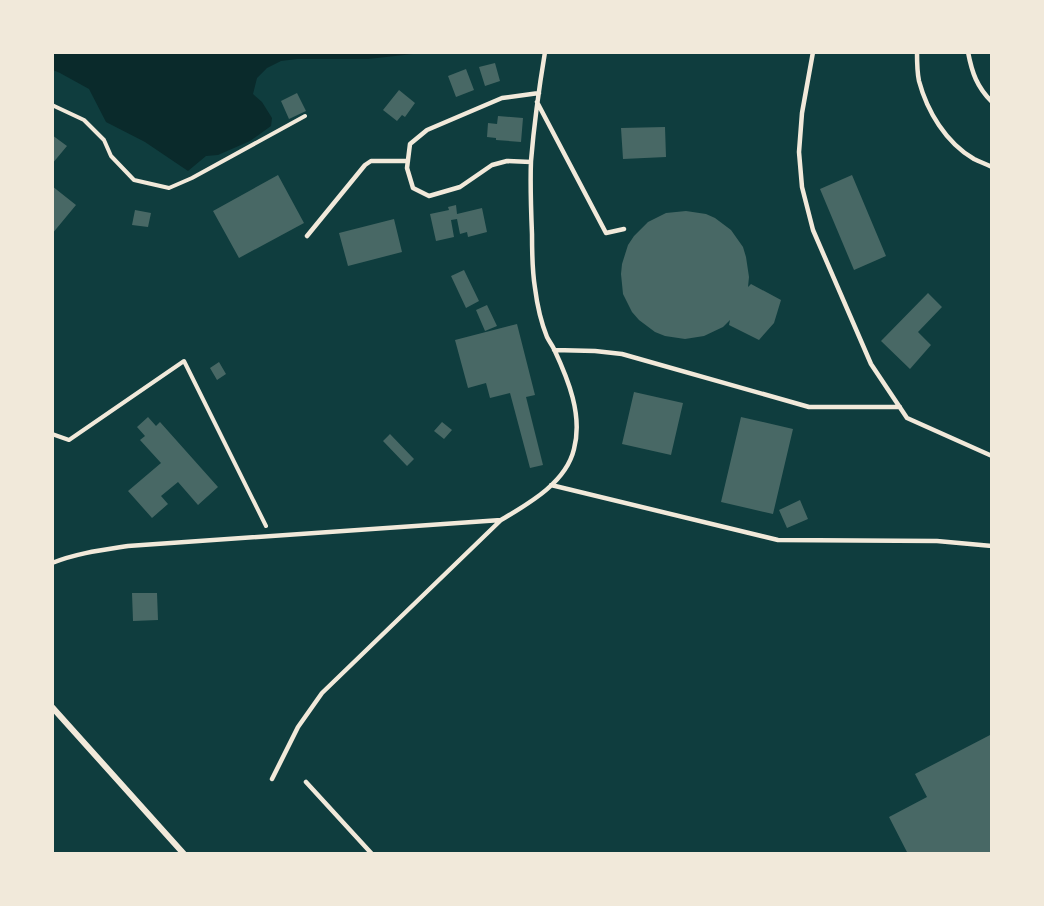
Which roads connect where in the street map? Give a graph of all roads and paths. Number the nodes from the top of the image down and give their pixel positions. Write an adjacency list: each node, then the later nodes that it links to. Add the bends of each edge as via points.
1 (545, 52): 5 (lane)
2 (813, 52): 16 (lane, via 802,113 802,187 813,230 871,364)
3 (917, 52): 12 (lane, via 919,80 930,111 944,133 958,148)
4 (968, 52): 7 (lane, via 981,92)
5 (539, 93): 6 (lane); 10 (lane, via 502,98 427,130 410,144)
6 (537, 102): 11 (lane); 13 (lane, via 606,233)
7 (992, 102)
8 (52, 105): 9 (path, via 84,120 134,180 169,188)
9 (305, 116)
10 (408, 161): 11 (lane, via 413,188 429,196 460,187 492,165); 14 (lane, via 365,165)
11 (531, 162): 15 (lane, via 535,289)
12 (992, 167)
13 (624, 229)
14 (307, 236)
15 (554, 350): 16 (lane, via 622,354 809,406); 19 (lane, via 571,393 577,437 569,462)
16 (900, 407): 18 (lane, via 907,418)
17 (52, 434): 21 (path, via 69,440 184,361)
18 (992, 456)
19 (551, 485): 20 (lane); 22 (lane, via 777,540 937,541)
20 (501, 520): 21 (lane); 25 (lane, via 322,693 298,727)
21 (271, 536): 23 (lane, via 128,546)
22 (992, 546)
23 (52, 562)
24 (52, 707): 27 (street)
25 (273, 779)
26 (306, 782): 28 (lane)
27 (184, 854)
28 (372, 854)

